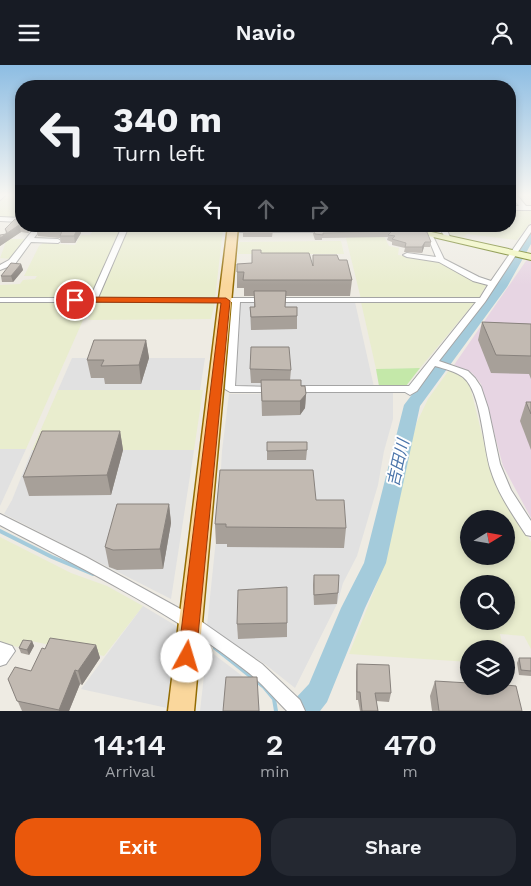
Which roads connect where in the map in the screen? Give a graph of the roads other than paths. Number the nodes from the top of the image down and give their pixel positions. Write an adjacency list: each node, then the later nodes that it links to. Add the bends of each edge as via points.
1 (531, 227): 11 (street)
2 (35, 232): 9 (street)
3 (123, 232): 17 (street)
4 (233, 232): 19 (main road)
5 (417, 232): 7 (main road)
6 (445, 232): 8 (street)
7 (430, 235): 8 (main road); 13 (street)
8 (448, 239): 11 (main road)
9 (29, 240): 10 (street); 14 (street, via 12,262)
10 (58, 241)
11 (524, 254): 15 (street)
12 (407, 255): 13 (street)
13 (441, 260): 15 (street, via 476,279)
14 (0, 268)
15 (493, 284): 18 (street)
16 (0, 300): 17 (street)
17 (94, 300): 19 (street)
18 (482, 300): 19 (street); 20 (street)
19 (231, 301): 20 (street, via 230,389 412,391); 23 (main road)
20 (434, 363): 22 (street, via 464,373 472,380 495,466 509,498)
21 (0, 519): 23 (street)
22 (531, 531)
23 (190, 622): 26 (main road); 27 (street, via 256,669)
24 (0, 649): 25 (street, via 7,651)
25 (0, 659)
26 (181, 711)
27 (297, 711)

